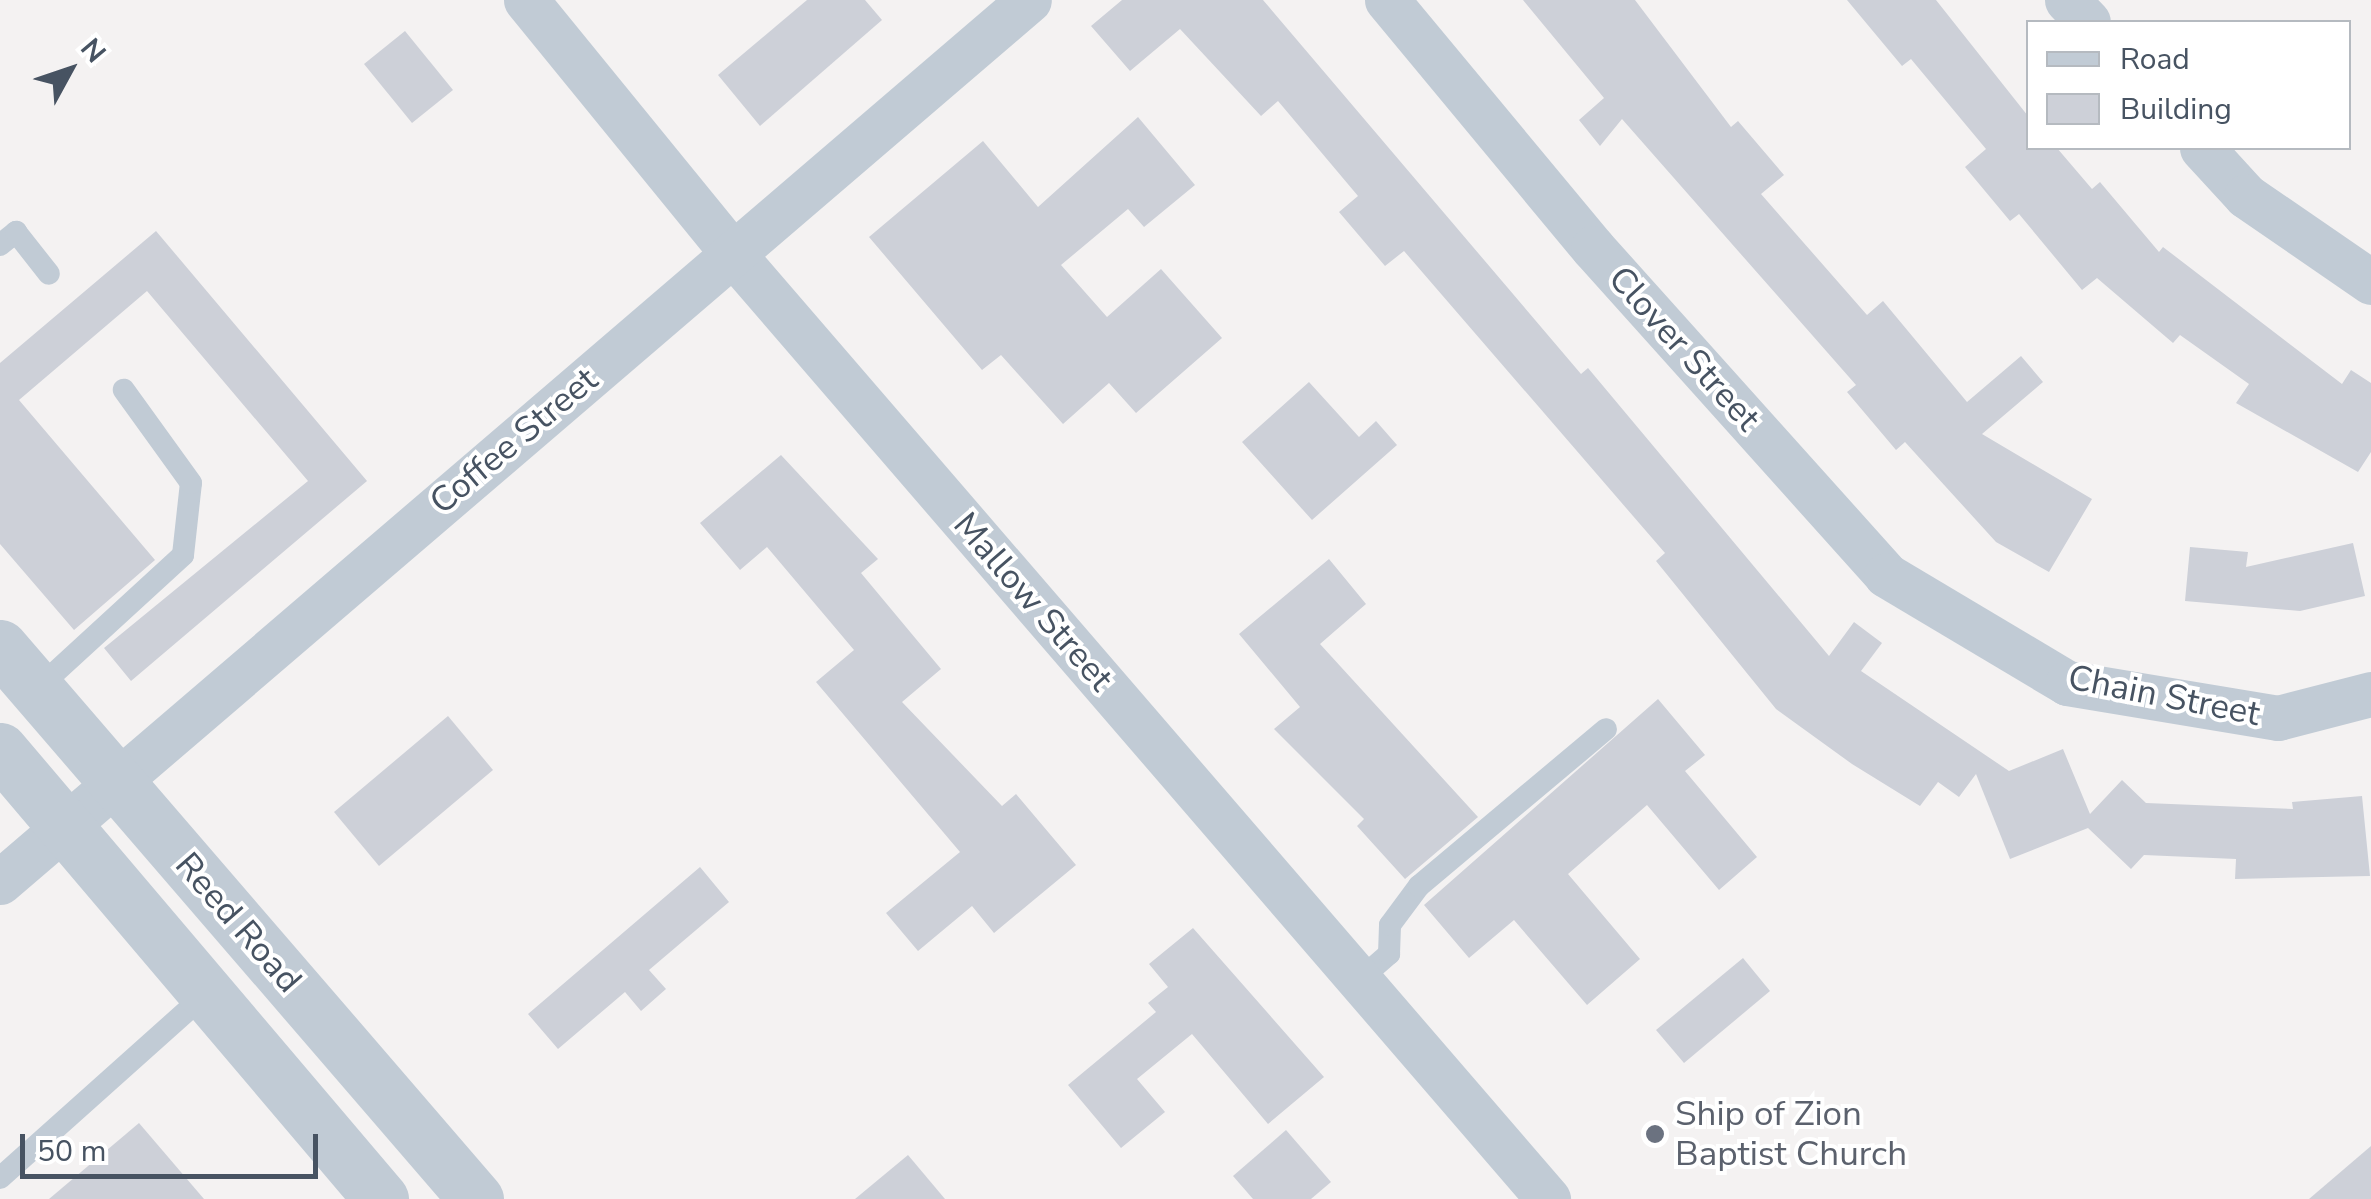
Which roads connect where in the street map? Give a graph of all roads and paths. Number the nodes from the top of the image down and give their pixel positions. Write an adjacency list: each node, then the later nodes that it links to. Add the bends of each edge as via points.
1 (526, 0): 8 (street, Mallow Street)
2 (1029, 0): 8 (street, Coffee Street)
3 (1387, 0): 13 (street, Clover Street, via 1593,248 1886,575)
4 (2067, 0): 5 (street)
5 (2086, 20)
6 (2204, 150): 10 (street, via 2246,196)
7 (0, 245): 9 (lane, via 16,232)
8 (733, 254): 18 (street, Coffee Street); 21 (street, Mallow Street)
9 (50, 274)
10 (2371, 282)
11 (124, 390): 14 (lane, via 191,483 183,555)
12 (0, 647): 14 (street, Reed Road)
13 (2019, 654): 15 (street, Chain Street, via 2066,683 2278,718)
14 (37, 690): 18 (street, Reed Road)
15 (2371, 694)
16 (1606, 729): 21 (lane, via 1419,886 1390,925 1388,954)
17 (0, 750): 19 (street, Reed Road)
18 (116, 781): 19 (street, Coffee Street); 25 (street, Reed Road)
19 (66, 826): 20 (street, Coffee Street); 22 (street, Reed Road)
20 (0, 882)
21 (1359, 980): 26 (street, Mallow Street)
22 (207, 993): 23 (lane); 24 (street, Reed Road)
23 (0, 1178)
24 (381, 1199)
25 (476, 1199)
26 (1548, 1199)

